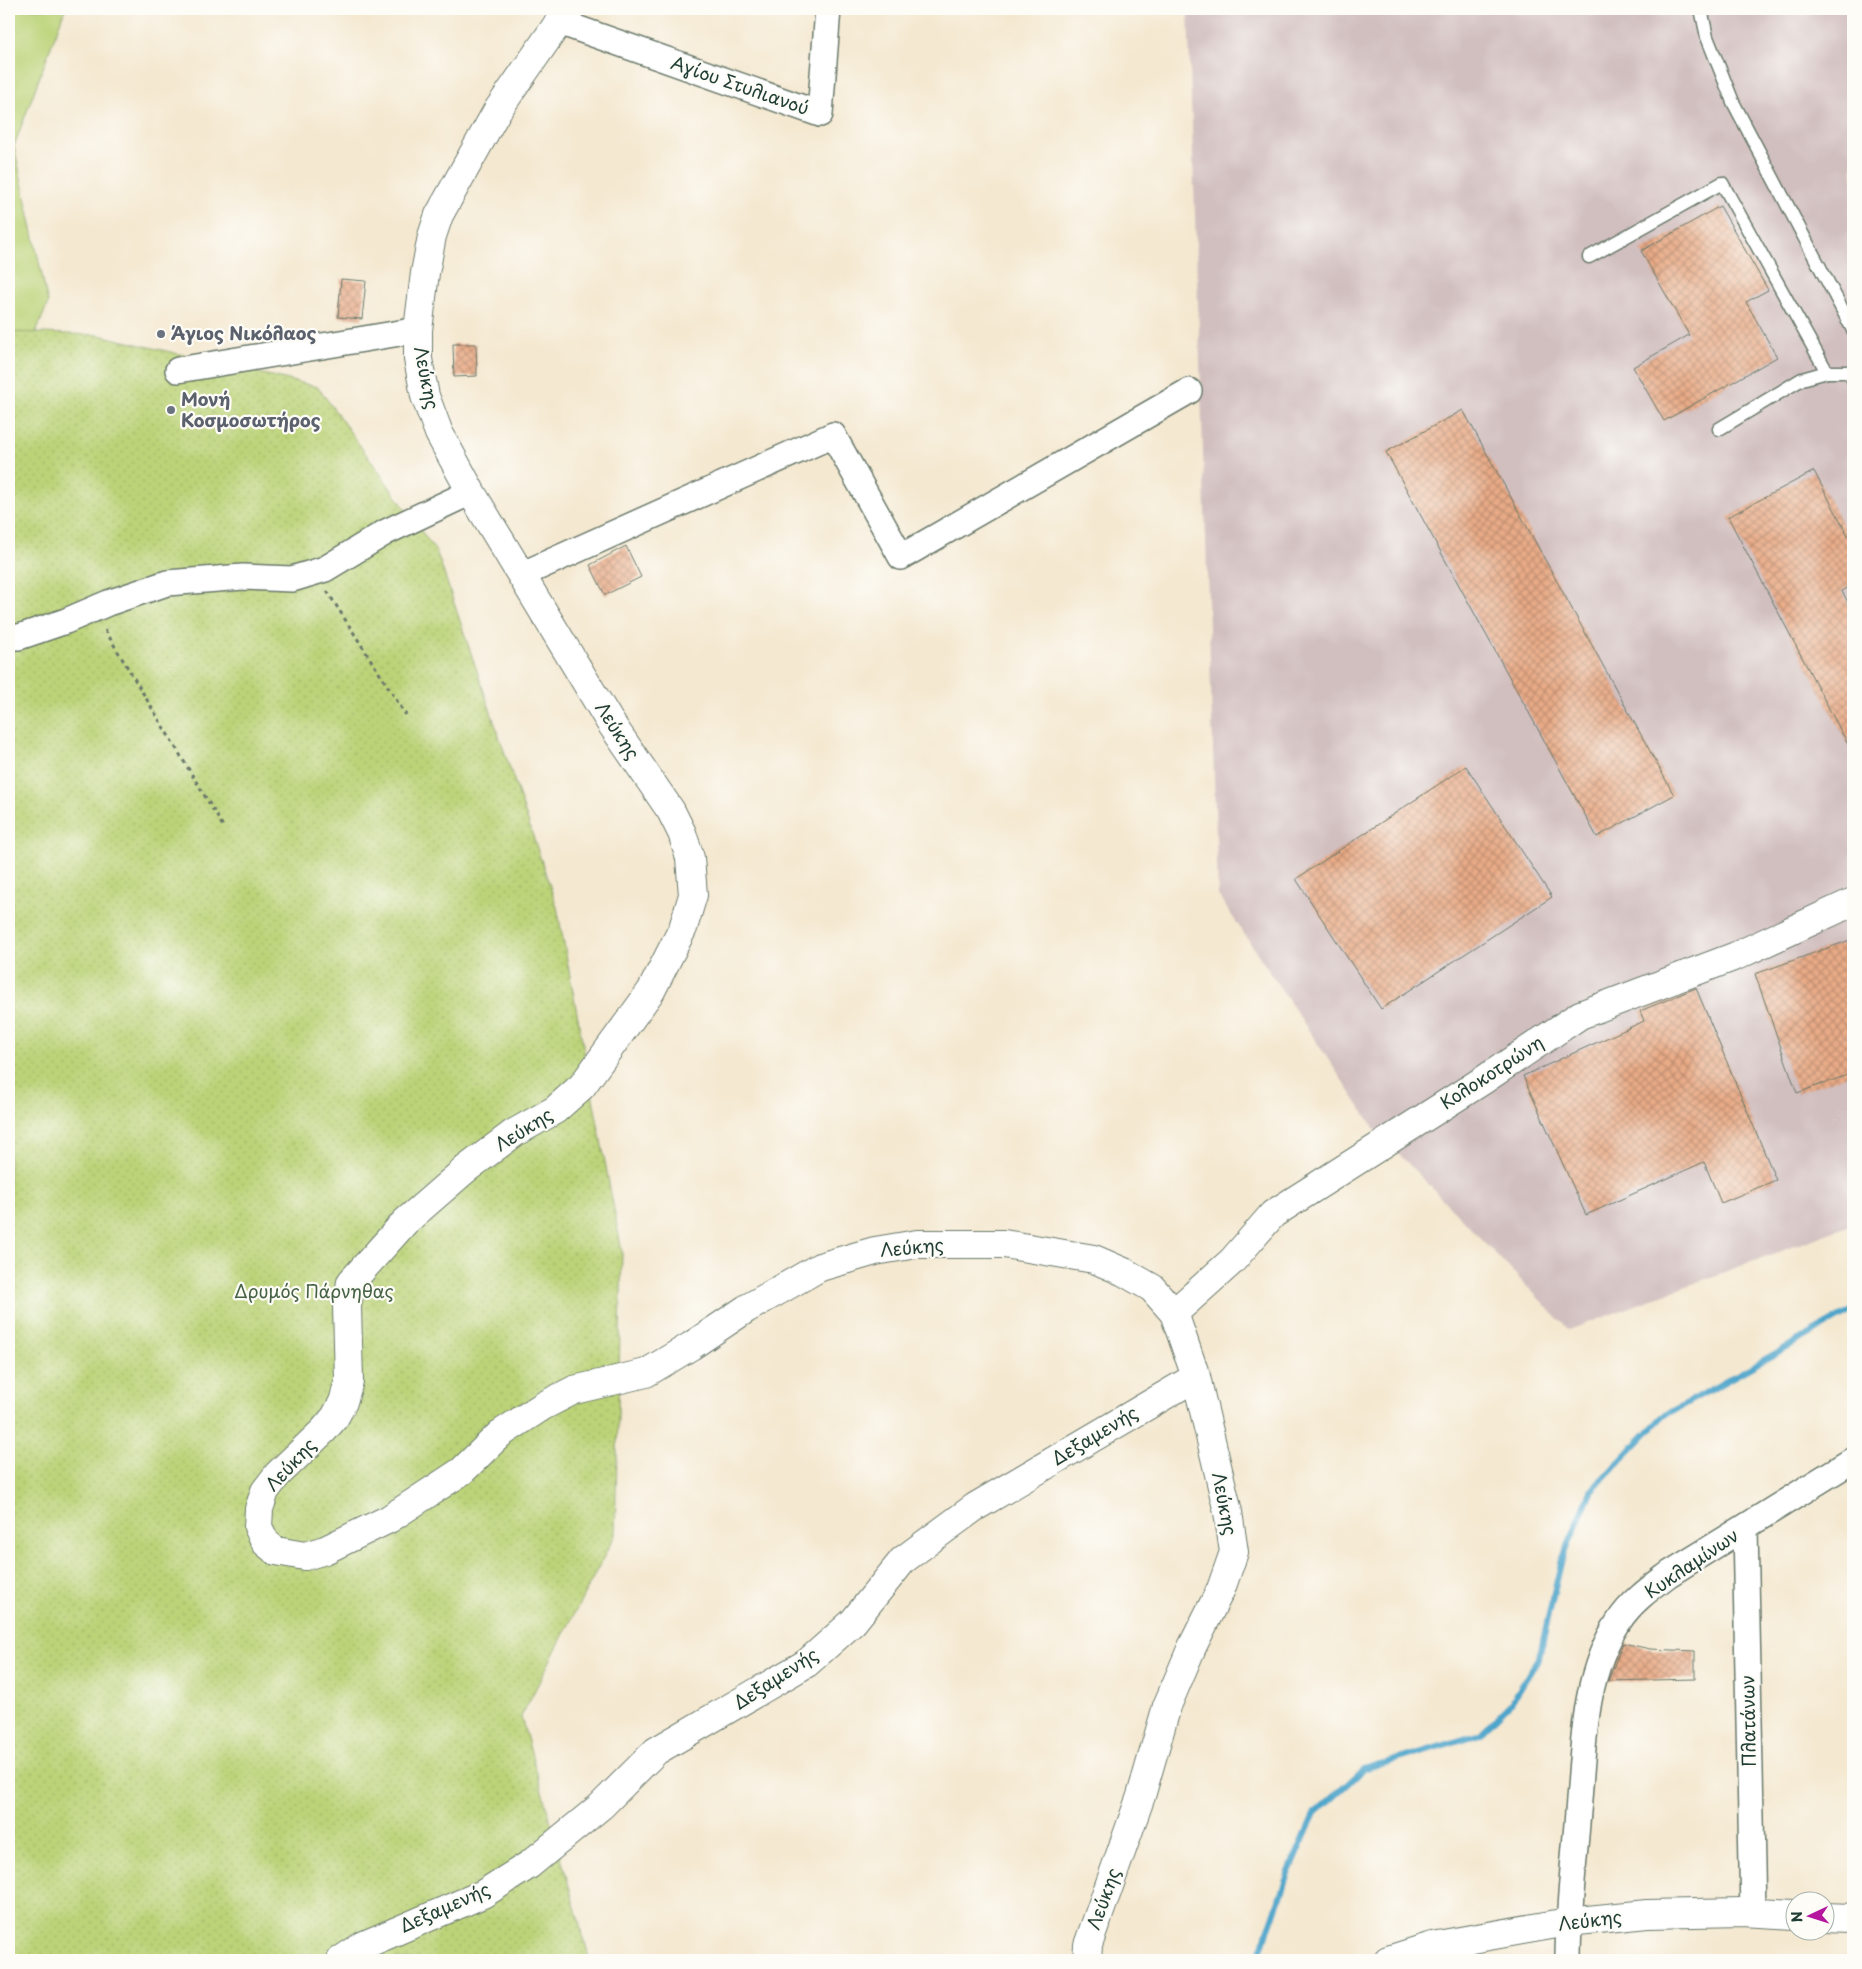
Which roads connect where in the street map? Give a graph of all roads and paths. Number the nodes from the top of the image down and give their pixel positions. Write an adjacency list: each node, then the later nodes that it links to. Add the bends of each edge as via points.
1 (828, 9): 3 (street, Αγίου Στυλιανού, via 820,114)
2 (1701, 9): 6 (lane, via 1707,38 1733,102)
3 (564, 15): 5 (street, Λεύκης, via 497,110 439,215 427,264)
4 (1588, 258): 8 (lane, via 1722,183)
5 (418, 330): 7 (street); 12 (street, Λεύκης, via 418,359 425,396 439,433)
6 (1853, 330)
7 (178, 370)
8 (1826, 372): 9 (lane, via 1848,372); 11 (lane, via 1802,379)
9 (1853, 380)
10 (1189, 391): 14 (street, via 902,557 833,435)
11 (1719, 429)
12 (471, 492): 13 (street, via 386,532); 14 (street, Λεύκης)
13 (315, 572): 15 (street, via 292,579 243,577 167,583); 17 (path)
14 (521, 575): 20 (street, Λεύκης, via 610,722 675,818 690,858 693,895 683,928 651,991 571,1099 514,1133 466,1169 405,1222 351,1282 347,1306 349,1381 343,1402 324,1430 265,1491 258,1527 266,1543 286,1555 304,1556 325,1550 389,1519 462,1472 500,1434 543,1406 574,1390 646,1373 746,1309 820,1268 875,1251 917,1244 1004,1244 1094,1259 1152,1288)
15 (93, 610): 16 (street, via 19,637); 18 (path)
16 (9, 637)
17 (406, 714)
18 (224, 828)
19 (1853, 902): 20 (street, Κολοκοτρώνη, via 1736,956 1580,1015 1273,1214 1232,1261)
20 (1174, 1313): 21 (street, Λεύκης)
21 (1196, 1377): 29 (street, Δεξαμενής, via 975,1507 903,1560 853,1622 807,1663 656,1751 601,1806 529,1864 483,1894 364,1945); 30 (street, Λεύκης, via 1228,1512 1234,1552 1221,1589 1188,1654 1167,1706 1141,1796 1088,1945)
22 (1853, 1460): 23 (street, Κυκλαμίνων)
23 (1745, 1528): 24 (street, Πλατάνων); 28 (street, Κυκλαμίνων, via 1645,1592 1619,1620 1600,1658 1588,1701)
24 (1753, 1913): 25 (street, Λεύκης); 28 (street, Λεύκης, via 1647,1914)
25 (1784, 1915)
26 (1834, 1917): 27 (street)
27 (1853, 1918)
28 (1568, 1922): 31 (street, Λεύκης, via 1432,1946); 32 (street, Κυκλαμίνων)
29 (341, 1960)
30 (1087, 1960)
31 (1388, 1960)
32 (1568, 1960)

